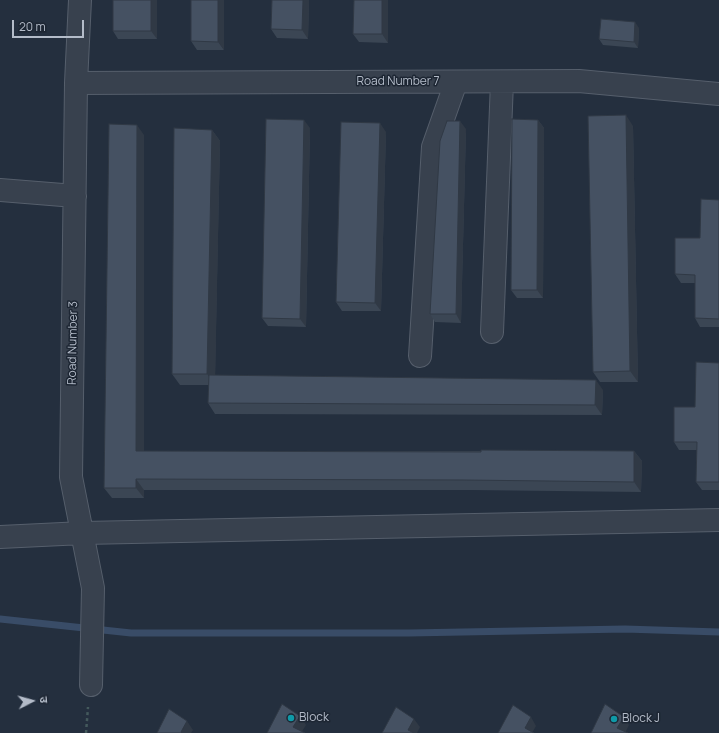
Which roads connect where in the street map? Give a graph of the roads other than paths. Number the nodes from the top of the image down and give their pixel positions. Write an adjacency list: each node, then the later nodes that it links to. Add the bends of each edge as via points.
1 (80, 0): 4 (street, Road Number 3)
2 (456, 82): 3 (street, Road Number 7); 4 (street, Road Number 7); 9 (street, via 433,146)
3 (502, 82): 5 (street, Road Number 7, via 579,81); 8 (street)
4 (76, 83): 7 (street, Road Number 3)
5 (719, 94)
6 (0, 190): 7 (street)
7 (75, 196): 11 (street, Road Number 3, via 71,477)
8 (492, 332)
9 (420, 356)
10 (719, 520): 11 (street)
11 (83, 533): 12 (street); 13 (street, Road Number 3, via 93,588)
12 (0, 537)
13 (90, 685)

